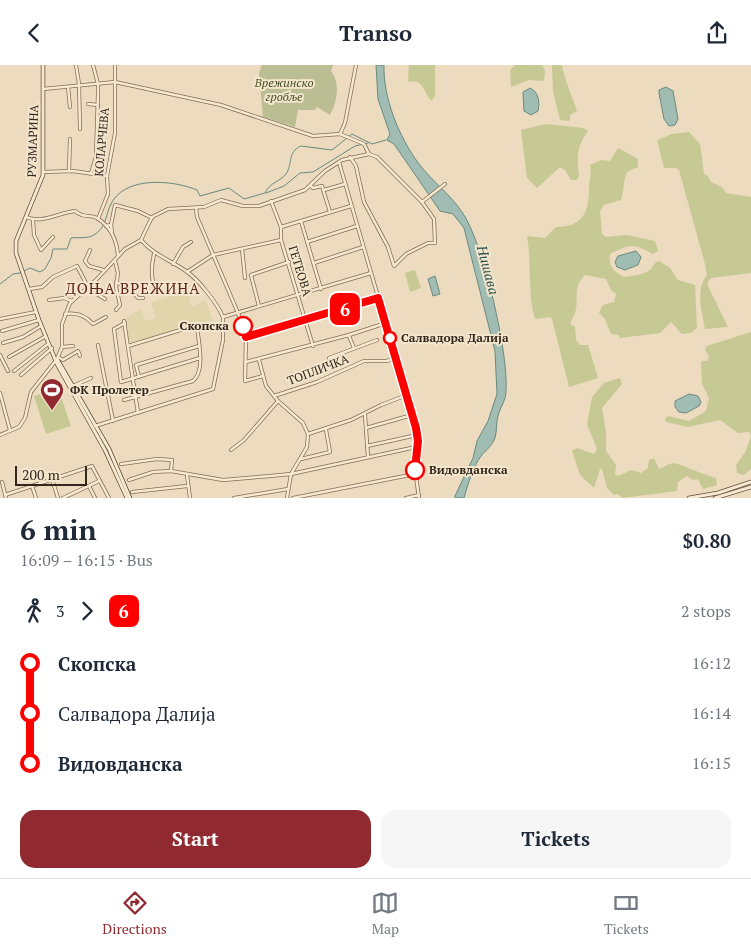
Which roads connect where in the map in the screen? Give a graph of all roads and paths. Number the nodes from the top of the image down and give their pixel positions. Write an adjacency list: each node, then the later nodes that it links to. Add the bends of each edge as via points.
1 (43, 65): 10 (main road, РУЗМАРИНА)
2 (76, 65): 7 (street)
3 (93, 65): 8 (street)
4 (115, 65): 6 (street, КОЛАРЧЕВА)
5 (356, 65): 15 (street)
6 (115, 82): 8 (street); 15 (street, via 221,105 313,136); 23 (street, КОЛАРЧЕВА, via 114,133)
7 (79, 84): 8 (street); 9 (street); 14 (street)
8 (98, 84): 12 (street)
9 (68, 87): 10 (street); 13 (street)
10 (43, 89): 21 (main road, РУЗМАРИНА)
11 (88, 104): 12 (street)
12 (98, 105): 22 (street, via 96,157)
13 (70, 107)
14 (80, 129)
15 (340, 134): 17 (street, via 365,144)
16 (70, 139): 20 (street)
17 (369, 154): 18 (street); 29 (street, via 377,157)
18 (350, 157): 19 (street); 29 (street, via 356,166 364,202 388,247 392,265 396,266 406,254 435,243 434,219)
19 (339, 163): 24 (street); 26 (street, via 325,171)
20 (68, 171): 21 (street); 22 (street)
21 (43, 172): 33 (main road, РУЗМАРИНА)
22 (91, 173): 23 (street)
23 (107, 175): 35 (street, КОЛАРЧЕВА, via 108,194)
24 (345, 183): 27 (street); 30 (street)
25 (445, 184): 29 (street)
26 (311, 186): 27 (street, via 322,186); 28 (street, via 298,194)
27 (324, 190): 32 (street)
28 (271, 201): 31 (street, via 251,207 221,200); 40 (street, ГЕТЕОВА)
29 (422, 202)
30 (351, 206): 32 (street); 41 (street)
31 (196, 208): 34 (street, via 168,209); 52 (street, via 196,217)
32 (330, 212): 37 (street)
33 (26, 217): 36 (street); 66 (main road, РУЗМАРИНА, via 16,241 16,253)
34 (152, 218): 38 (street, via 115,205); 44 (street)
35 (98, 219): 36 (street, via 82,217 74,211); 39 (street)
36 (33, 220): 43 (street, via 34,235 41,250)
37 (301, 221): 40 (street); 47 (street)
38 (111, 225): 39 (street); 42 (street)
39 (106, 226): 42 (street)
40 (281, 227): 45 (street, ГЕТЕОВА)
41 (357, 227): 47 (street); 48 (street)
42 (112, 231): 53 (street)
43 (53, 237)
44 (141, 240): 51 (street); 53 (street)
45 (282, 240): 49 (street); 55 (street, ГЕТЕОВА)
46 (191, 242): 57 (street, via 183,247)
47 (307, 243): 56 (street)
48 (363, 247): 56 (street); 62 (street)
49 (242, 249): 52 (street); 63 (street)
50 (90, 250): 58 (street, via 86,261 89,266)
51 (154, 254): 57 (street); 59 (street)
52 (213, 255): 60 (street); 78 (street)
53 (118, 256): 54 (street)
54 (115, 261): 58 (street); 64 (street)
55 (289, 262): 69 (street, ГЕТЕОВА); 75 (street, via 251,275)
56 (314, 263): 67 (street)
57 (173, 264): 60 (street)
58 (103, 270): 65 (street)
59 (151, 272): 61 (street); 68 (street)
60 (187, 272): 81 (street, via 217,304)
61 (147, 273)
62 (371, 273): 67 (street); 71 (street)
63 (245, 278)
64 (116, 282): 70 (street); 76 (street, via 120,305)
65 (87, 288): 66 (street, via 77,266 52,277 42,287); 72 (street); 74 (street)
66 (28, 289): 77 (main road, РУЗМАРИНА)
67 (321, 289): 69 (street)
68 (157, 293)
69 (298, 295): 75 (street); 84 (street, ГЕТЕОВА)
70 (142, 298)
71 (378, 298): 84 (street); 85 (street)
72 (105, 299)
73 (49, 300): 74 (street, via 64,298)
74 (72, 301): 79 (street)
75 (259, 306): 78 (street)
76 (116, 310)
77 (36, 312): 82 (street); 83 (main road, РУЗМАРИНА)
78 (238, 313): 81 (street); 90 (street)
79 (65, 314): 80 (street, via 87,318 93,324); 99 (street)
80 (106, 317)
81 (223, 317): 127 (street, via 223,340 213,389)
82 (0, 319)
83 (39, 321): 86 (main road, РУЗМАРИНА); 87 (street)
84 (306, 321): 90 (street); 95 (street, ГЕТЕОВА)
85 (386, 323): 88 (street); 106 (street)
86 (41, 326): 89 (main road, РУЗМАРИНА); 92 (street, via 23,337)
87 (2, 331)
88 (349, 335): 95 (street); 101 (street)
89 (46, 336): 93 (main road, РУЗМАРИНА); 104 (street)
90 (246, 337): 110 (street)
91 (377, 340): 101 (street)
92 (3, 343)
93 (49, 343): 100 (main road, РУЗМАРИНА); 112 (street)
94 (98, 345): 130 (street)
95 (313, 345): 109 (street)
96 (73, 346): 99 (street)
97 (128, 346): 98 (street, via 197,325); 117 (street); 117 (street, via 124,322 114,329 120,380)
98 (199, 346): 108 (street); 115 (street, via 136,365)
99 (62, 347): 107 (street)
100 (52, 349): 107 (main road, РУЗМАРИНА); 113 (street)
101 (354, 349): 105 (street)
102 (0, 355): 111 (street)
103 (80, 356): 107 (street, via 78,351 63,360)
104 (9, 357)
105 (329, 357)
106 (396, 357): 122 (street); 123 (street, ТОПЛИЧКА, via 387,361 364,361 317,382)
107 (57, 358): 118 (main road); 134 (street, via 31,392 25,418 19,427); 167 (main road)
108 (200, 358): 115 (street); 124 (street, via 198,375 193,381)
109 (259, 360): 110 (street); 114 (street)
110 (246, 362): 114 (street, via 245,381)
111 (8, 371)
112 (14, 371)
113 (21, 375)
114 (263, 376): 123 (street)
115 (139, 377): 117 (street)
116 (91, 379): 118 (street)
117 (132, 379): 119 (street)
118 (73, 387): 131 (main road)
119 (134, 388): 120 (street); 124 (street)
120 (121, 391)
121 (0, 393): 134 (street)
122 (407, 395): 128 (street); 129 (street)
123 (274, 396): 126 (street)
124 (135, 397): 125 (street); 127 (street)
125 (124, 400)
126 (278, 401): 135 (street, via 303,423); 140 (street)
127 (138, 413): 130 (street)
128 (365, 415): 132 (street); 133 (street)
129 (412, 415): 132 (street); 137 (street)
130 (113, 421): 131 (street)
131 (95, 426): 167 (main road, via 117,466)
132 (366, 428): 138 (street)
133 (326, 429): 135 (street); 142 (street, via 330,453)
134 (10, 431): 136 (street)
135 (308, 434): 142 (street, via 307,447)
136 (0, 435)
137 (417, 435): 138 (street); 139 (street)
138 (367, 446): 141 (street)
139 (416, 447): 141 (street); 146 (street)
140 (231, 450)
141 (368, 457): 145 (street)
142 (300, 459): 145 (street)
143 (122, 464): 144 (street, via 173,458)
144 (171, 471): 147 (street); 149 (street, via 153,472)
145 (291, 474): 147 (street, via 223,480); 157 (street)
146 (416, 474): 161 (street); 171 (street)
147 (187, 475): 155 (street)
148 (52, 479): 150 (street, via 92,466); 153 (street); 163 (street)
149 (129, 480)
150 (99, 481): 154 (street); 166 (street)
151 (2, 482): 159 (street)
152 (751, 482): 173 (main road)
153 (32, 486): 159 (street); 162 (street)
154 (88, 486): 164 (street); 165 (street)
155 (187, 486): 158 (street); 168 (street)
156 (751, 487): 174 (main road)
157 (288, 489): 160 (street); 170 (street)
158 (132, 492)
159 (6, 497)
160 (254, 497): 169 (street)
161 (419, 497): 172 (street)
162 (36, 498)
163 (58, 498)
164 (63, 498)
165 (95, 498)
166 (108, 498)
167 (129, 498)
168 (190, 498)
169 (234, 498)
170 (287, 498)
171 (293, 498)
172 (406, 498)
173 (689, 498)
174 (716, 498)

